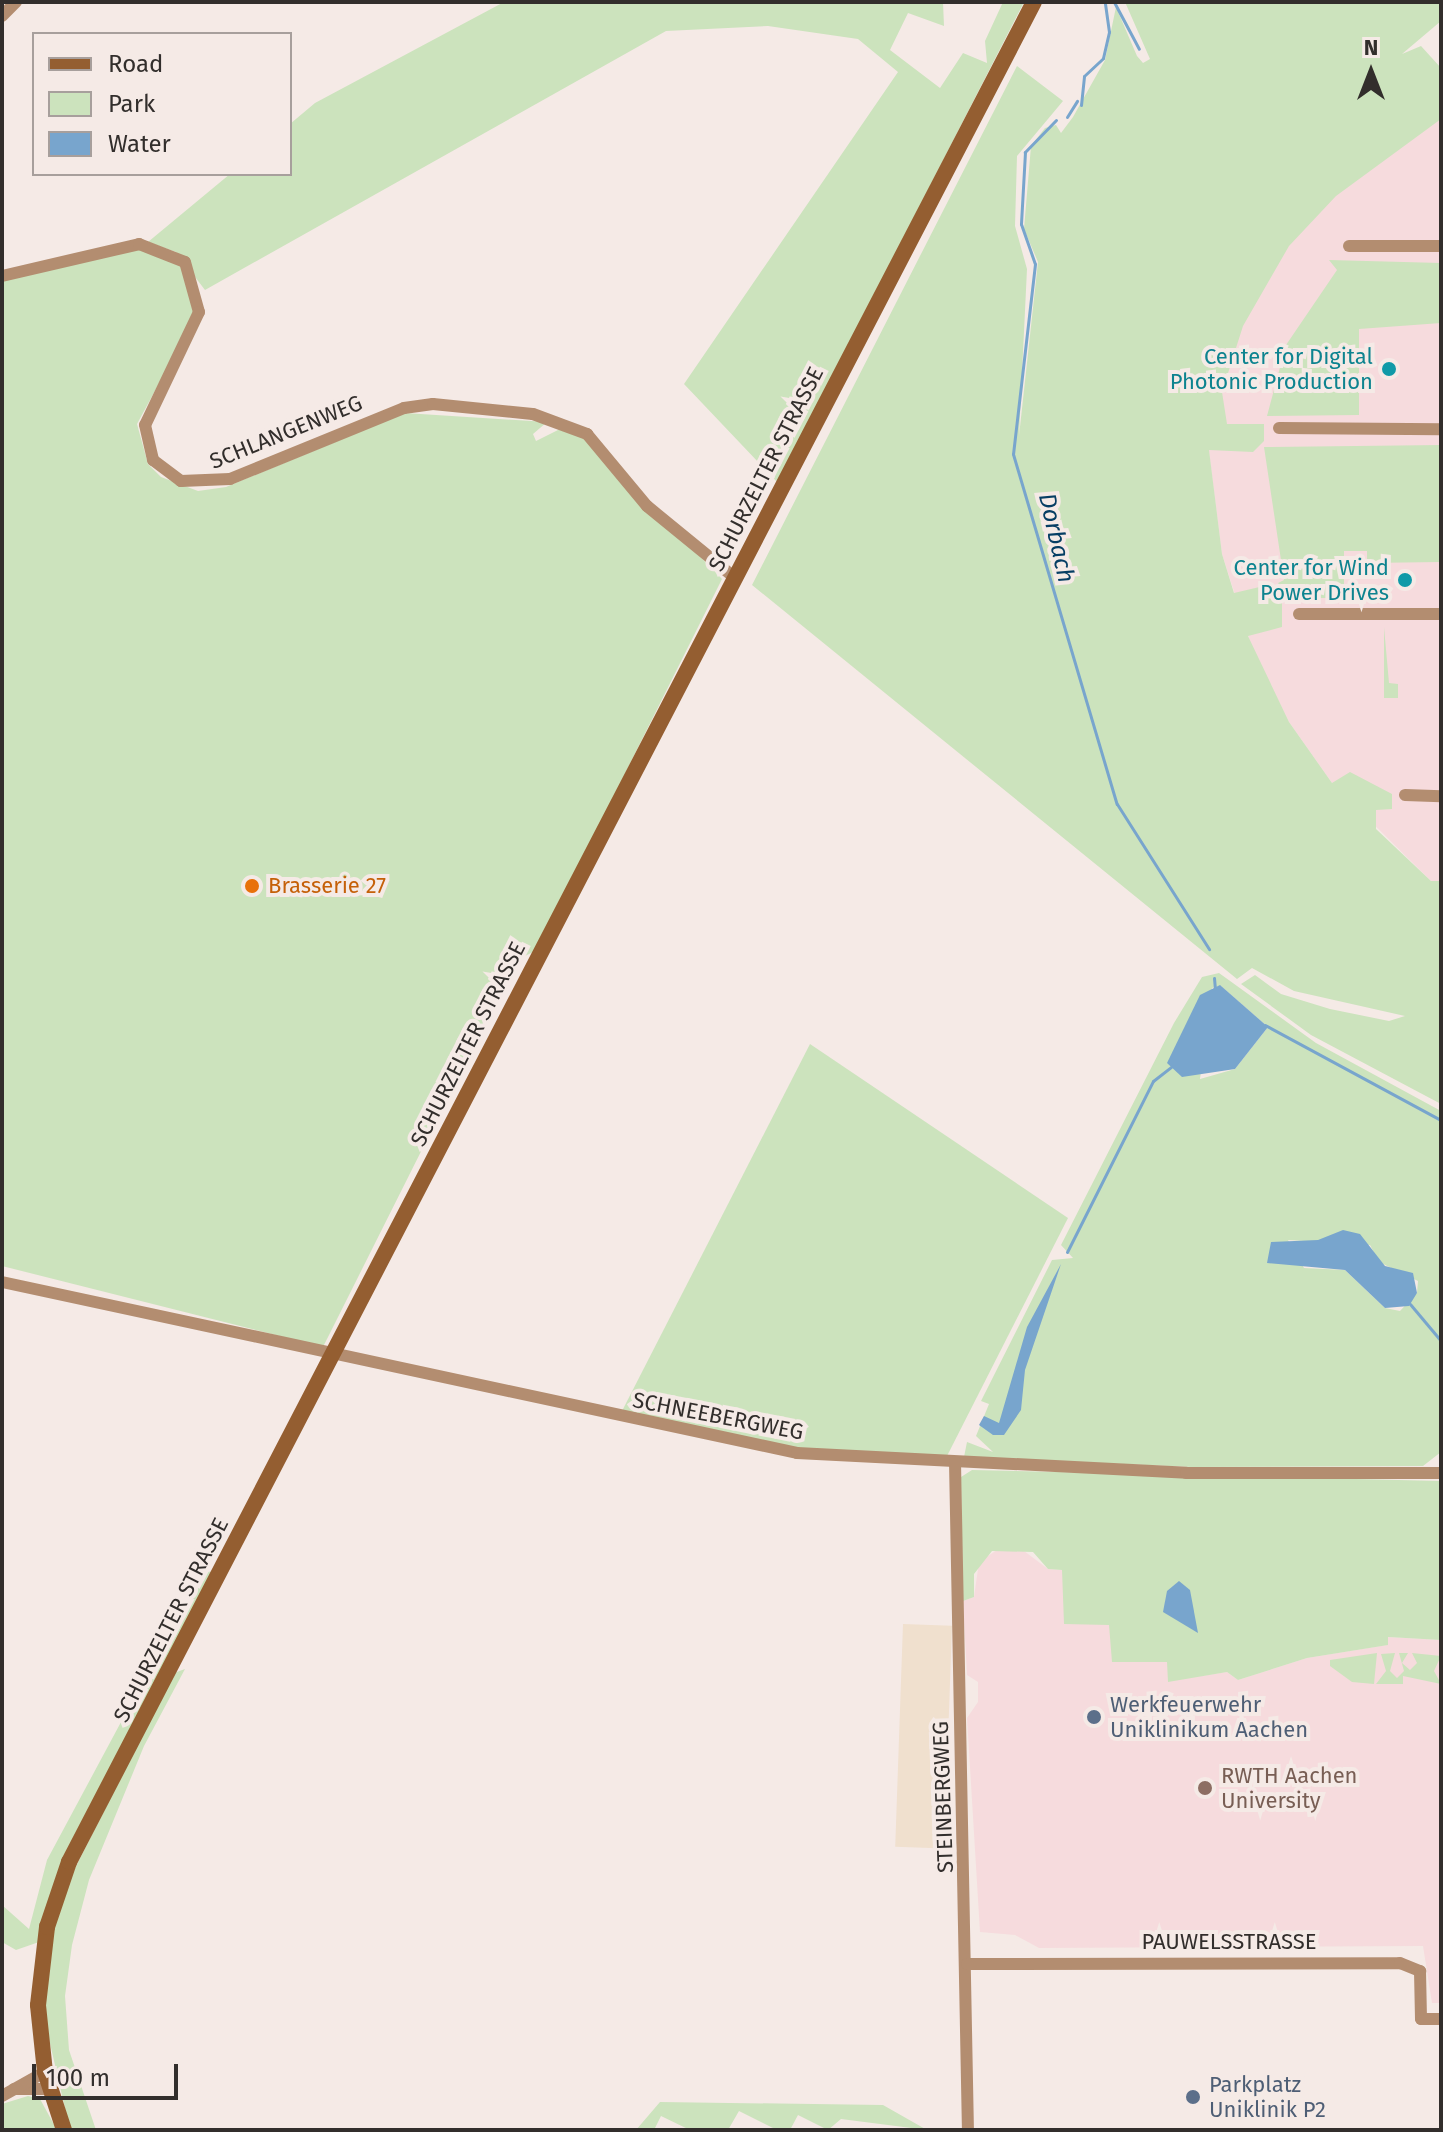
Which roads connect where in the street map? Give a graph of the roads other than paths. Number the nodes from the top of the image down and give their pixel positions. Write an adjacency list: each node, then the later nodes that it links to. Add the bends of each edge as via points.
1 (16, 2): 3 (street)
2 (1034, 2): 9 (street, SCHURZELTER STRASSE)
3 (2, 16)
4 (1349, 246): 5 (street)
5 (1441, 246)
6 (2, 276): 9 (street, SCHLANGENWEG, via 139,244 185,262 199,312 145,425 153,460 181,481 230,479 404,408 433,404 545,417 587,434 647,506)
7 (1279, 428): 8 (street)
8 (1441, 429)
9 (735, 578): 15 (street, SCHURZELTER STRASSE)
10 (1299, 614): 11 (street)
11 (1441, 614)
12 (1405, 795): 13 (street)
13 (1441, 796)
14 (2, 1282): 15 (street, SCHNEEBERGWEG)
15 (331, 1358): 16 (street, SCHNEEBERGWEG, via 797,1453); 20 (street, SCHURZELTER STRASSE, via 58,1889 39,1982)
16 (955, 1462): 17 (street, SCHNEEBERGWEG, via 1186,1473); 18 (street, STEINBERGWEG)
17 (1441, 1473)
18 (967, 1964): 19 (street, PAUWELSSTRASSE, via 1400,1963 1420,1971 1421,2019); 23 (street, STEINBERGWEG)
19 (1441, 2019)
20 (48, 2080): 21 (street); 22 (street, SCHURZELTER STRASSE)
21 (2, 2096)
22 (64, 2130)
23 (968, 2130)

